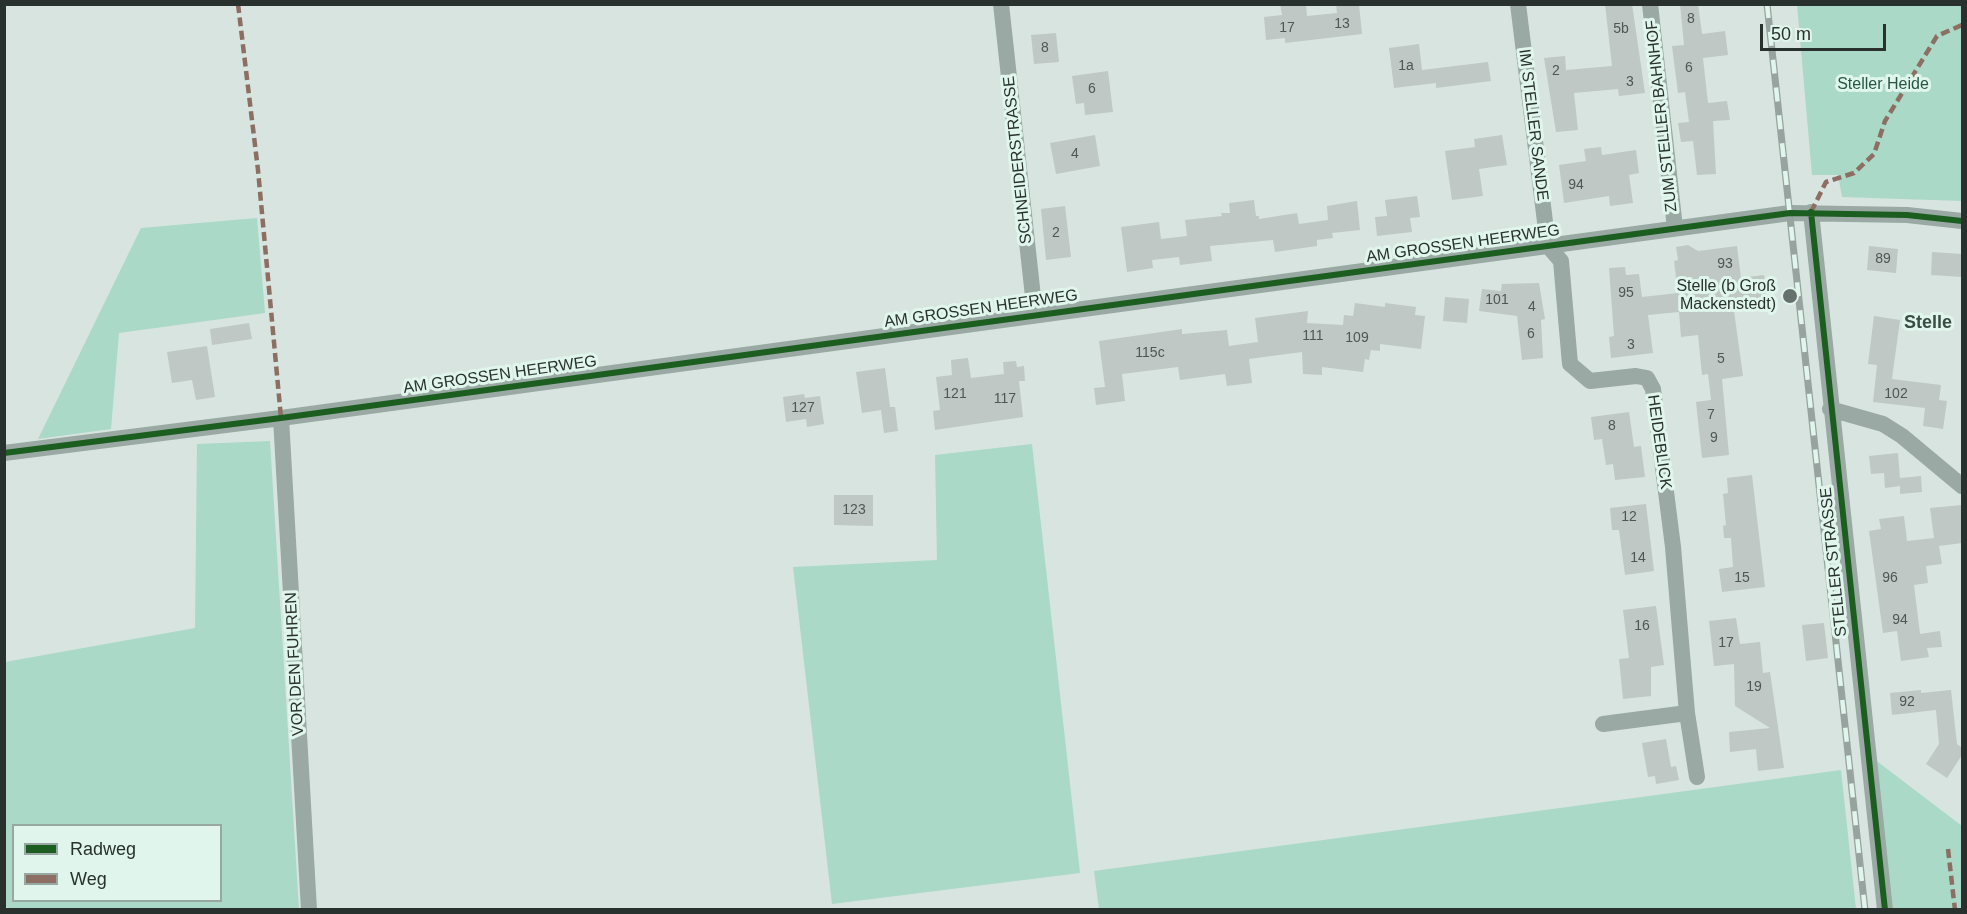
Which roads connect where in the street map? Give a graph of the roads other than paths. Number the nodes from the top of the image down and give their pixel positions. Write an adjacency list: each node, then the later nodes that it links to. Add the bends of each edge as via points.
1 (1001, 4): 8 (street, SCHNEIDERSTRASSE)
2 (1518, 4): 7 (street, IM STELLER SANDE)
3 (1650, 4): 6 (street, ZUM STELLER BAHNHOF)
4 (1811, 212): 5 (street, AM GROSSEN HEERWEG); 6 (street, AM GROSSEN HEERWEG); 9 (street, STELLER STRASSE)
5 (1962, 221)
6 (1675, 228): 7 (street, AM GROSSEN HEERWEG)
7 (1548, 246): 8 (street, AM GROSSEN HEERWEG); 13 (street, HEIDEBLICK, via 1561,261 1570,364 1590,381 1636,376 1647,378 1653,389 1673,548)
8 (1035, 315): 10 (street, AM GROSSEN HEERWEG)
9 (1830, 409): 12 (street, via 1883,424); 17 (street, STELLER STRASSE)
10 (281, 418): 11 (street, AM GROSSEN HEERWEG); 16 (street, VOR DEN FUHREN)
11 (4, 453)
12 (1962, 486)
13 (1687, 713): 14 (street); 15 (street, HEIDEBLICK)
14 (1603, 724)
15 (1697, 777)
16 (309, 909)
17 (1885, 909)

